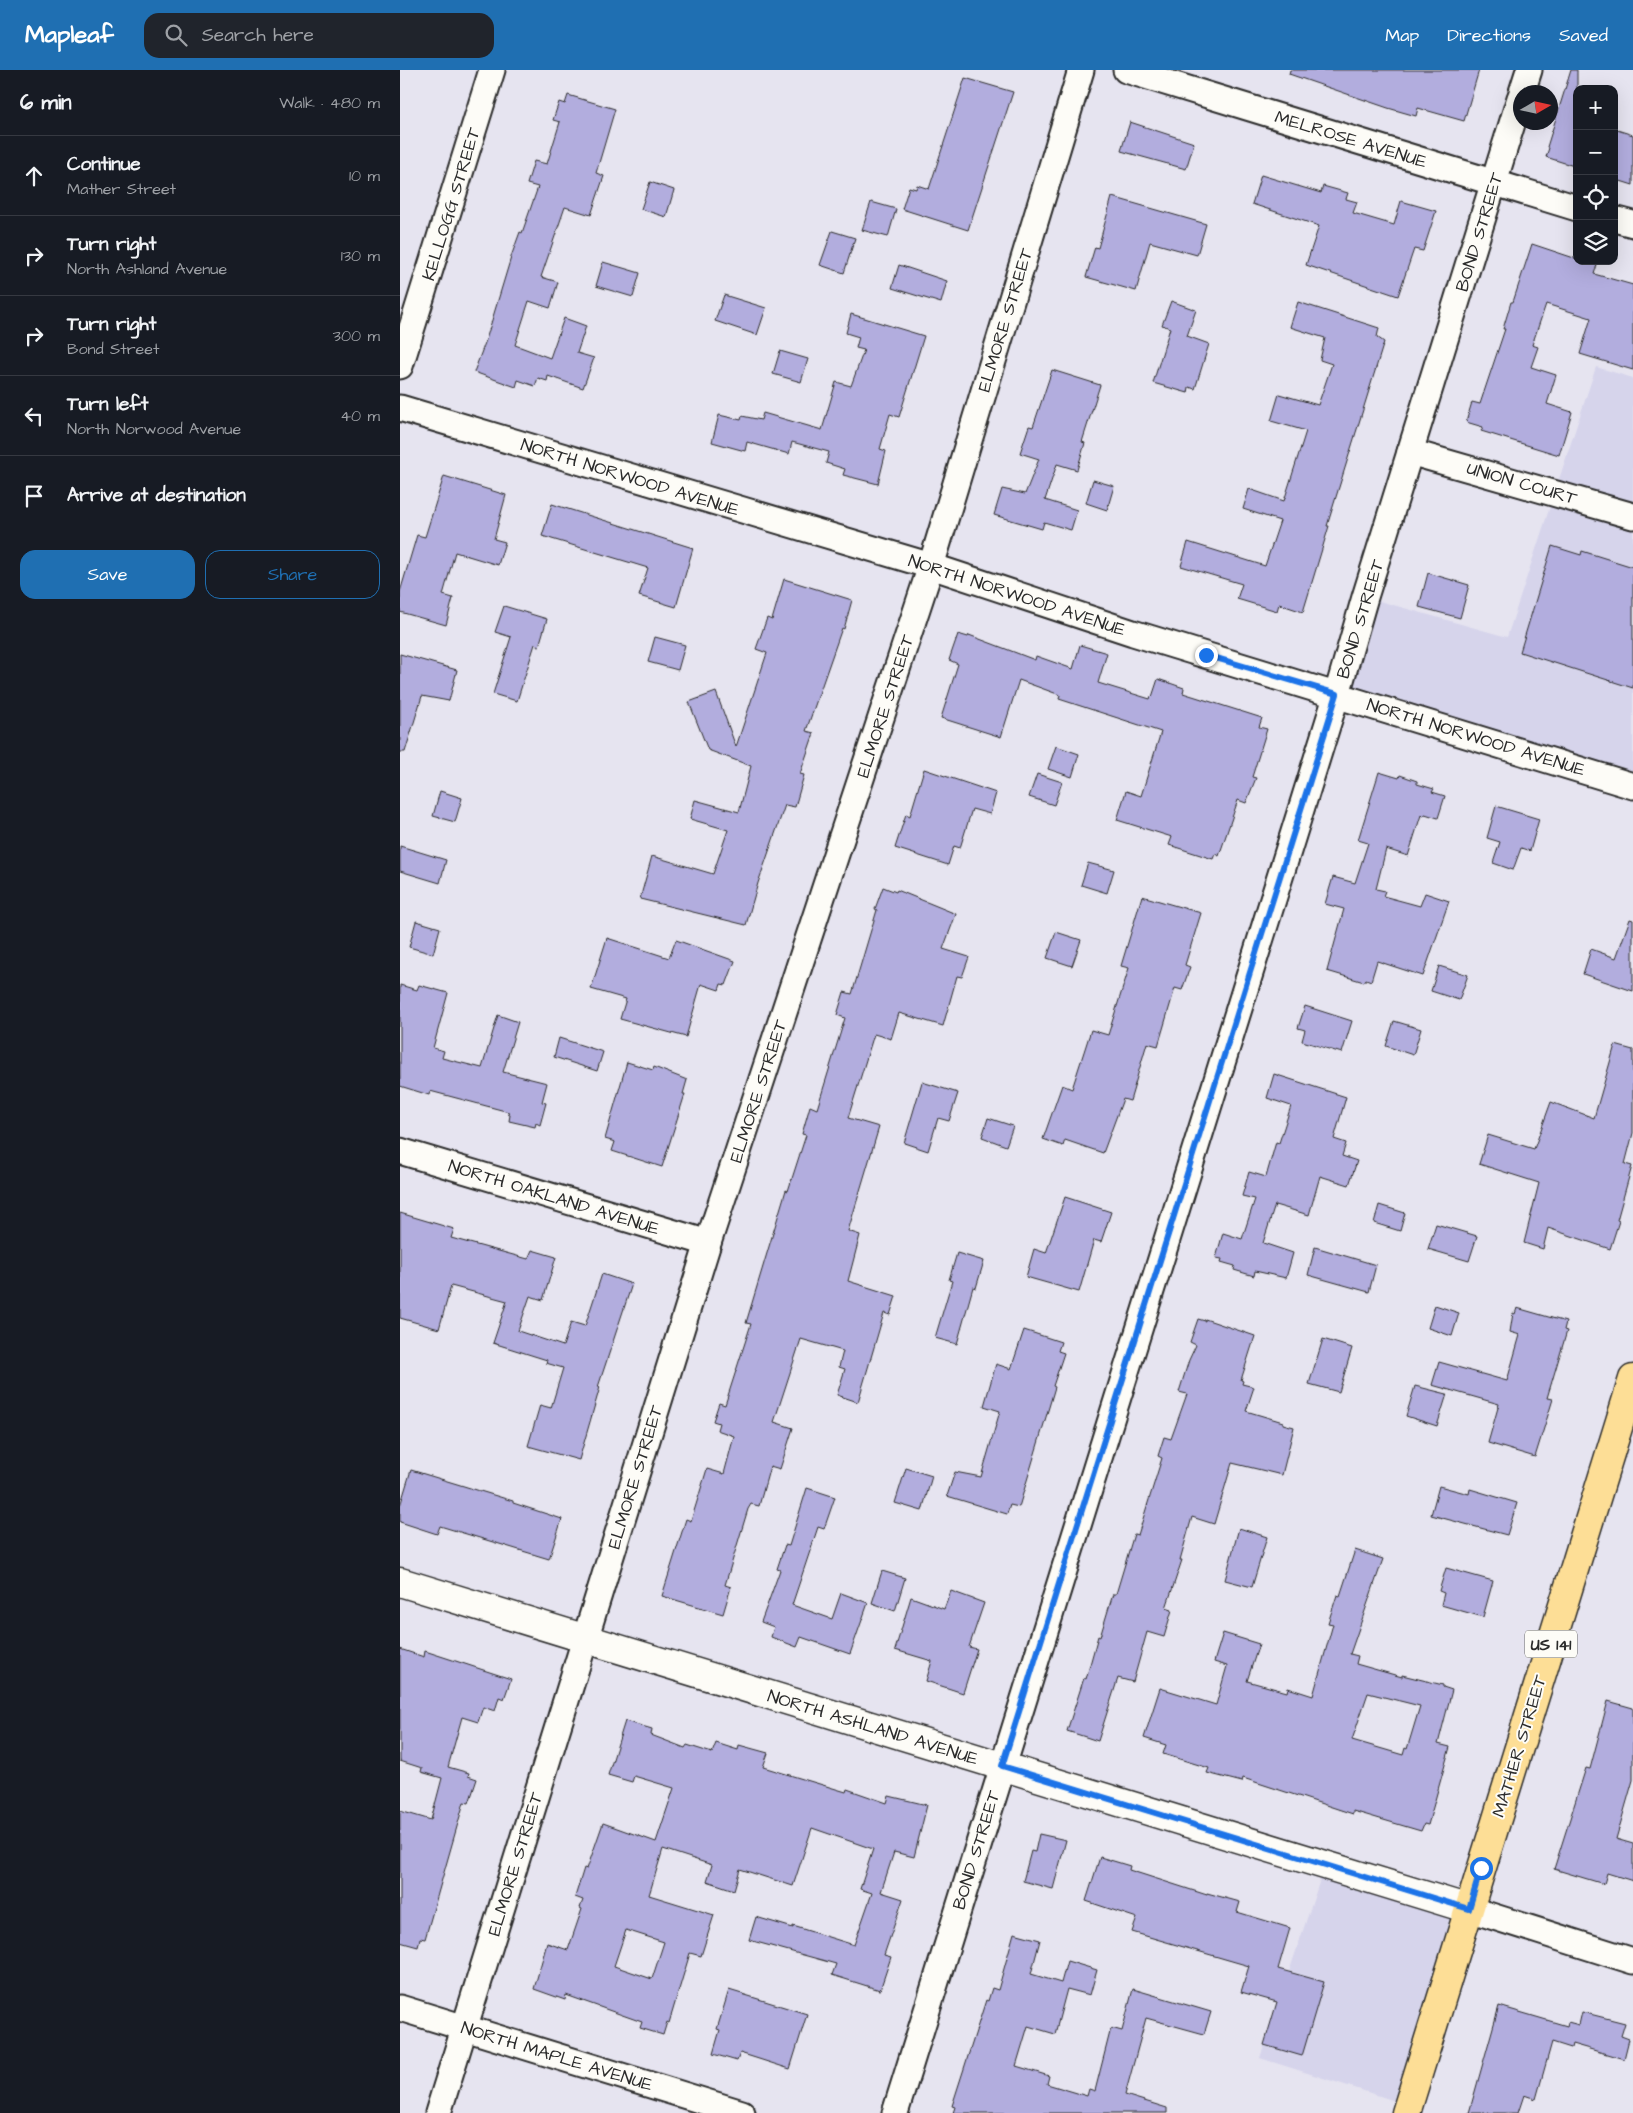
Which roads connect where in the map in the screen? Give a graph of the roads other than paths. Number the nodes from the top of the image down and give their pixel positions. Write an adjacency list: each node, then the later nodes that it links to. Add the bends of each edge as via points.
1 (492, 70): 11 (street, KELLOGG STREET)
2 (1081, 70): 15 (street, ELMORE STREET)
3 (1126, 70): 7 (street, MELROSE AVENUE)
4 (1529, 70): 5 (street)
5 (1524, 85)
6 (1513, 121): 7 (street, BOND STREET)
7 (1494, 183): 8 (street, MELROSE AVENUE); 13 (street, BOND STREET)
8 (1573, 207)
9 (1618, 220): 10 (street)
10 (1633, 224)
11 (400, 366)
12 (400, 408): 15 (street, NORTH NORWOOD AVENUE)
13 (1410, 452): 14 (street, UNION COURT); 16 (street, BOND STREET)
14 (1633, 516)
15 (931, 566): 16 (street, NORTH NORWOOD AVENUE, via 1133,633); 19 (street, ELMORE STREET)
16 (1337, 694): 17 (street, NORTH NORWOOD AVENUE); 24 (street, BOND STREET)
17 (1633, 786)
18 (400, 1151): 19 (street, NORTH OAKLAND AVENUE)
19 (708, 1243): 23 (street, ELMORE STREET)
20 (1633, 1379): 21 (main road, MATHER STREET / US 141)
21 (1626, 1429): 25 (main road, MATHER STREET / US 141)
22 (400, 1582): 23 (street, NORTH ASHLAND AVENUE)
23 (584, 1638): 24 (street, NORTH ASHLAND AVENUE); 28 (street, ELMORE STREET)
24 (1002, 1766): 25 (street, NORTH ASHLAND AVENUE); 31 (street, BOND STREET)
25 (1469, 1909): 26 (street, NORTH ASHLAND AVENUE); 32 (main road, MATHER STREET / US 141)
26 (1633, 1961)
27 (400, 2008): 28 (street, NORTH MAPLE AVENUE)
28 (464, 2028): 29 (street, ELMORE STREET); 30 (street, NORTH MAPLE AVENUE)
29 (438, 2113)
30 (742, 2113)
31 (895, 2113)
32 (1406, 2113)

